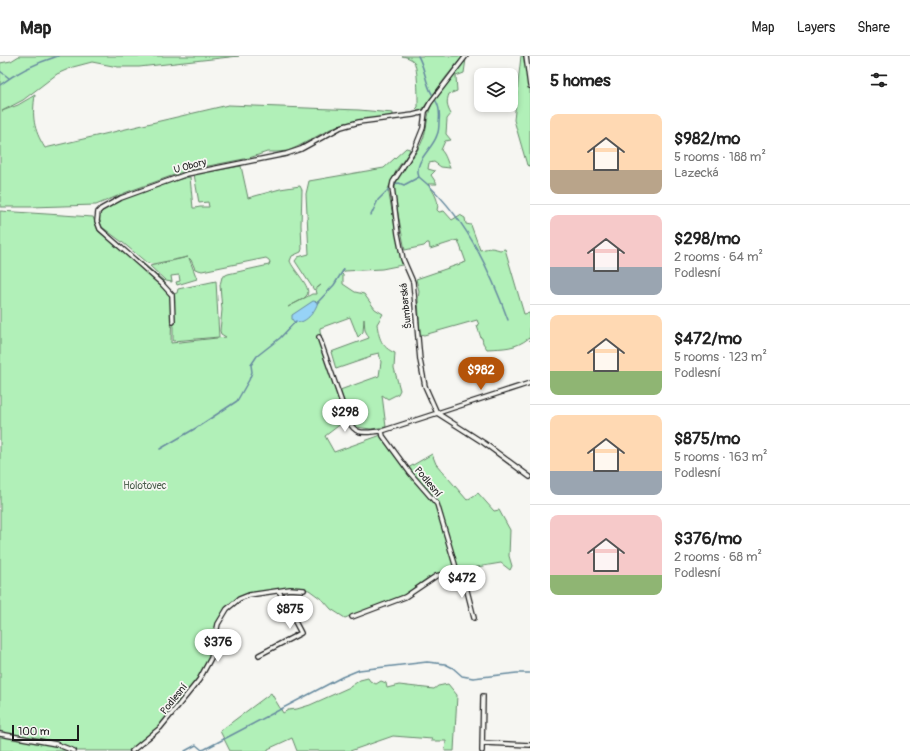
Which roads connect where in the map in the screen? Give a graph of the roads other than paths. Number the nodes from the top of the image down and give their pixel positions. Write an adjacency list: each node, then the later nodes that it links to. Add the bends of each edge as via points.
1 (466, 56): 4 (street, Šumbarská)
2 (526, 56): 3 (street)
3 (530, 86)
4 (425, 112): 5 (street, U Obory, via 340,127 291,153 187,174 121,198 101,209 97,221 100,229 172,295); 8 (street, Šumbarská, via 423,128 415,148 392,187 403,259 413,282 425,386)
5 (172, 322)
6 (319, 337): 9 (street, via 352,428 358,432)
7 (530, 383): 8 (street)
8 (437, 413): 9 (street); 10 (street)
9 (382, 431): 11 (street, Podlesní, via 410,473 436,504)
10 (530, 477)
11 (457, 571): 14 (street, via 436,576 405,597); 15 (street, Podlesní, via 462,571)
12 (304, 590): 13 (street, Podlesní)
13 (279, 591): 16 (street, via 301,633); 22 (street, Podlesní, via 249,595 227,609 218,624 212,658 199,680 160,728)
14 (352, 617)
15 (474, 618)
16 (259, 655)
17 (483, 696): 19 (street)
18 (0, 734): 21 (street, via 56,744)
19 (483, 743): 20 (street); 23 (street)
20 (530, 745)
21 (74, 751)
22 (132, 751)
23 (482, 751)

